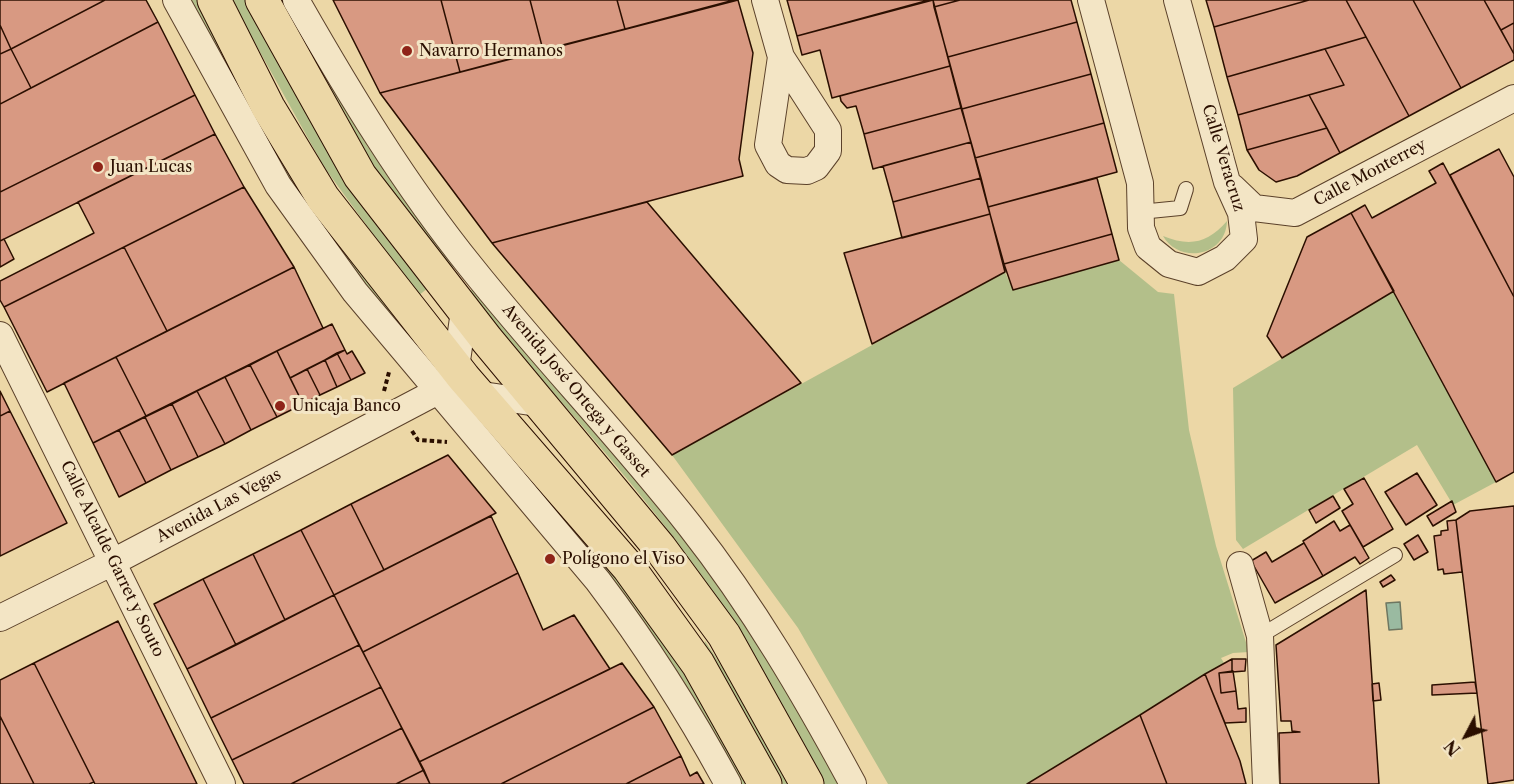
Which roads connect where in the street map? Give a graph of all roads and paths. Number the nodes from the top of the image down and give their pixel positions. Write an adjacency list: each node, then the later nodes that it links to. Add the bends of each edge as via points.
1 (176, 0): 15 (street, via 278,185 355,292)
2 (214, 0): 15 (main road, via 268,107 323,198)
3 (262, 0): 13 (main road, via 360,176)
4 (296, 0): 27 (street, Avenida José Ortega y Gasset, via 400,173 456,248 697,536 767,635)
5 (765, 0): 8 (street)
6 (1091, 0): 12 (street, Calle Veracruz, via 1140,183)
7 (1177, 0): 10 (street, Calle Veracruz)
8 (781, 57)
9 (1514, 98): 10 (street, Calle Monterrey, via 1295,213 1254,208)
10 (1227, 182): 12 (street, Calle Veracruz, via 1241,213 1244,239 1225,258 1198,272 1169,264 1148,247)
11 (1186, 189): 12 (lane, via 1180,208)
12 (1140, 212)
13 (464, 311): 15 (street); 17 (main road)
14 (0, 335): 19 (street, Calle Alcalde Garret y Souto)
15 (446, 380): 16 (main road); 19 (street, Avenida Las Vegas); 24 (street, via 633,627 690,713)
16 (477, 393): 17 (street); 25 (main road, via 629,568 698,664)
17 (537, 403): 26 (main road, via 660,548 724,635)
18 (1395, 555): 22 (lane)
19 (113, 562): 21 (street, Avenida Las Vegas); 23 (street, Calle Alcalde Garret y Souto)
20 (1240, 565): 22 (street)
21 (0, 618)
22 (1260, 636): 28 (street)
23 (222, 784)
24 (728, 784)
25 (765, 784)
26 (807, 784)
27 (853, 784)
28 (1266, 784)

